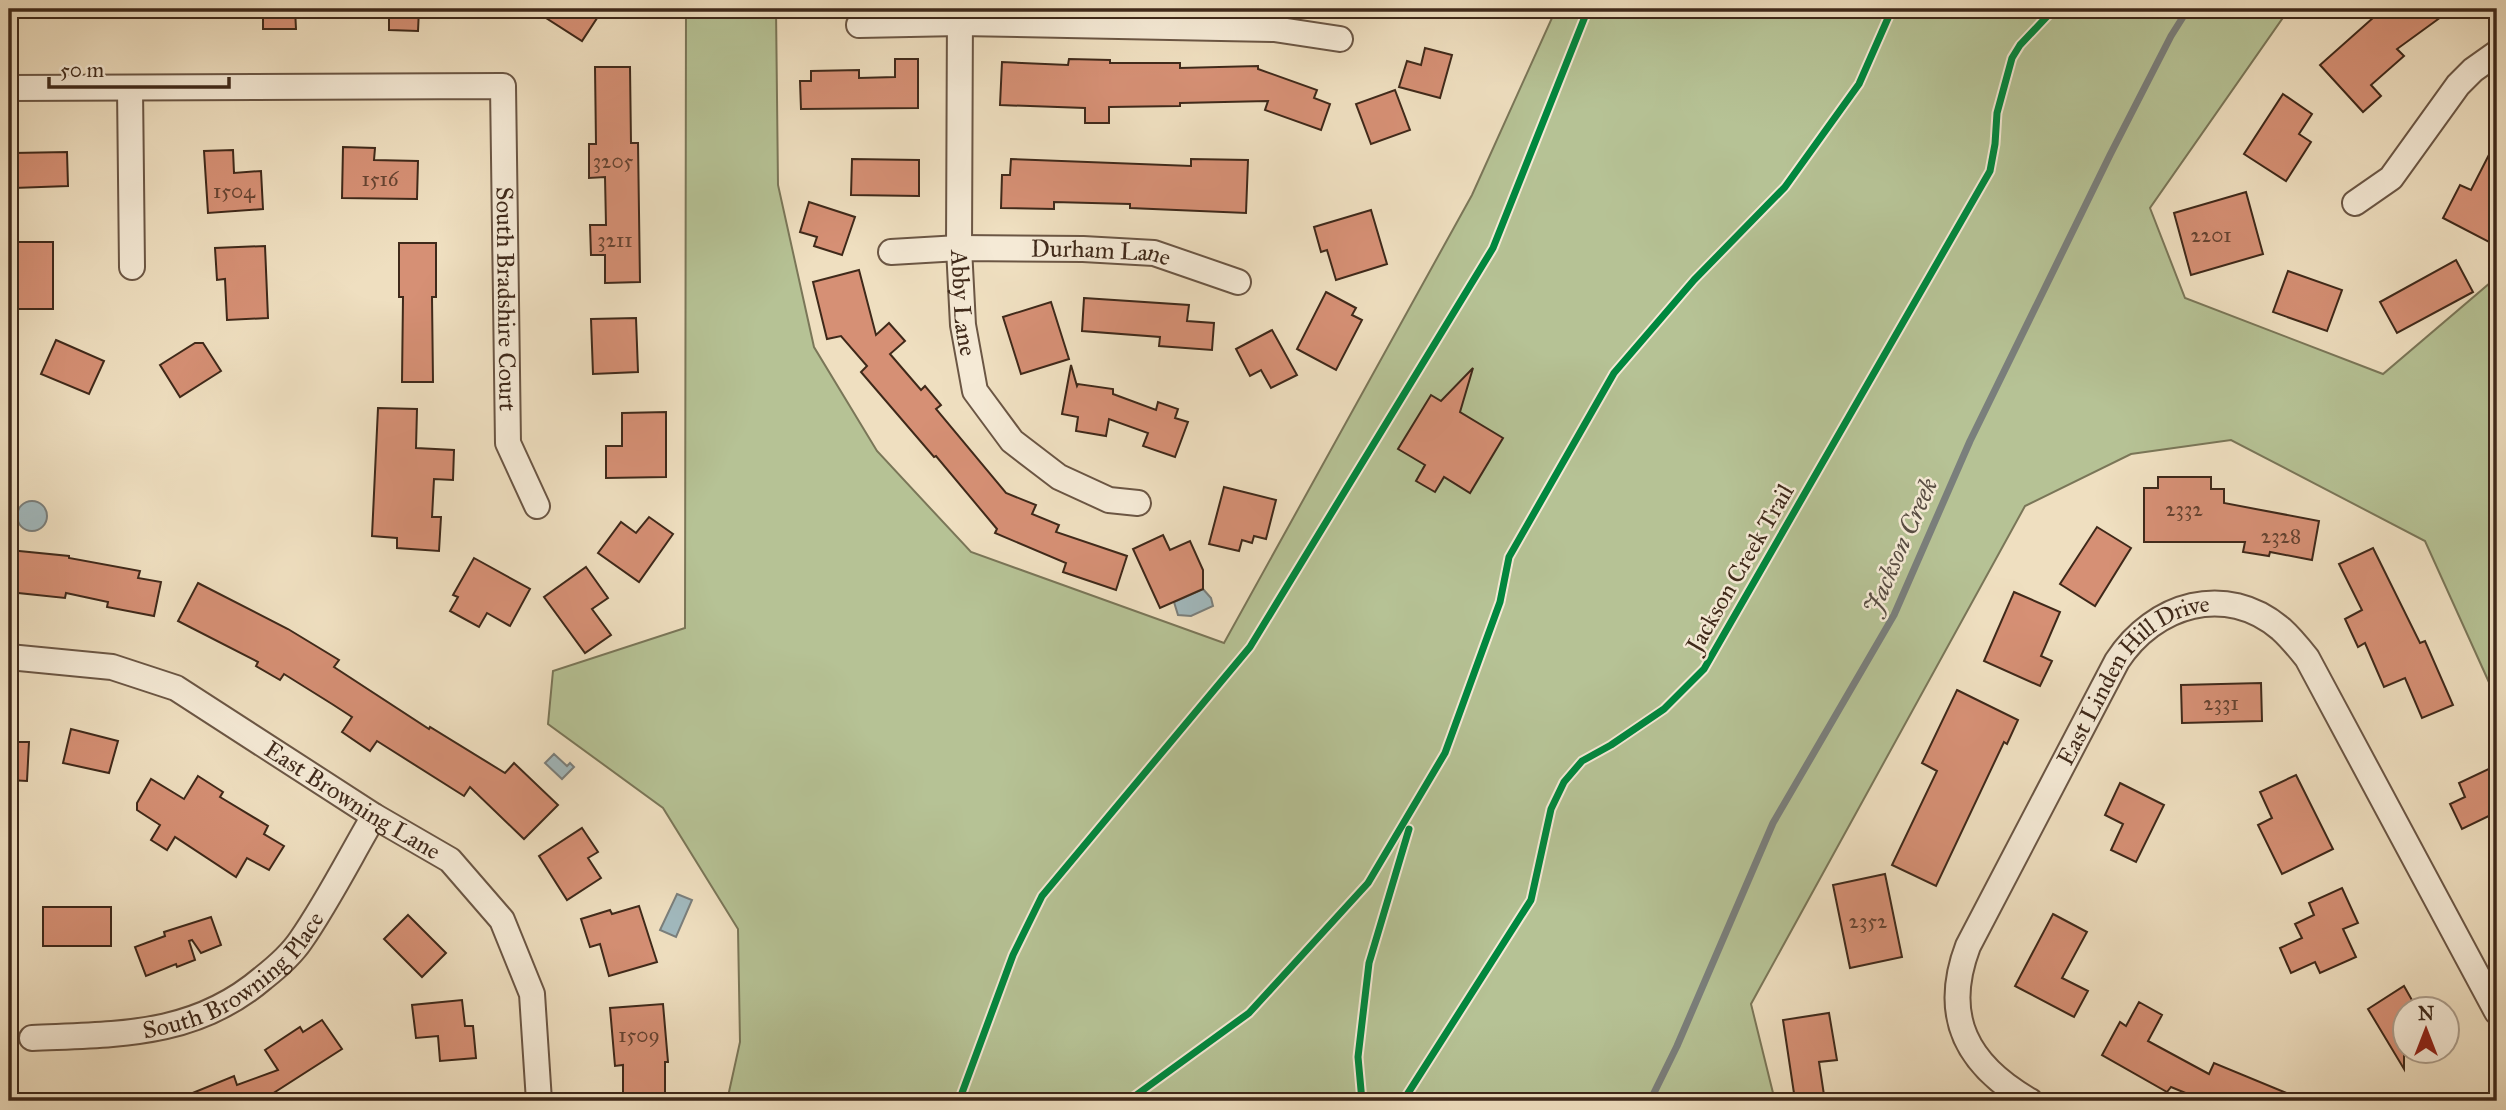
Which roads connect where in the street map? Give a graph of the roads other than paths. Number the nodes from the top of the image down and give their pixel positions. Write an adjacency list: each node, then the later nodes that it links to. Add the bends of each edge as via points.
1 (960, 16): 2 (street); 3 (street, via 1274,29); 8 (street, Abby Lane)
2 (859, 26)
3 (1340, 39)
4 (2497, 53): 7 (street, via 2458,85 2391,178)
5 (9, 88): 6 (street)
6 (130, 89): 10 (street); 13 (street, South Bradshire Court, via 503,86 508,443)
7 (2355, 203)
8 (959, 248): 9 (street, Durham Lane); 11 (street, Durham Lane, via 1154,253); 12 (street, Abby Lane, via 963,325 975,391 1012,441 1059,477 1109,500)
9 (891, 252)
10 (132, 267)
11 (1238, 282)
12 (1138, 503)
13 (537, 506)
14 (9, 657): 15 (street, East Browning Lane, via 112,667 176,688)
15 (374, 816): 17 (street, South Browning Place, via 300,941 231,1003 167,1028); 18 (street, East Browning Lane, via 450,860 502,920 532,994)
16 (2497, 1012): 19 (street, East Linden Hill Drive, via 2307,658 2267,619 2231,606 2201,604 2170,612 2129,641 1961,965 1957,998 1968,1046 1993,1076)
17 (32, 1038)
18 (538, 1101)
19 (2029, 1101)

